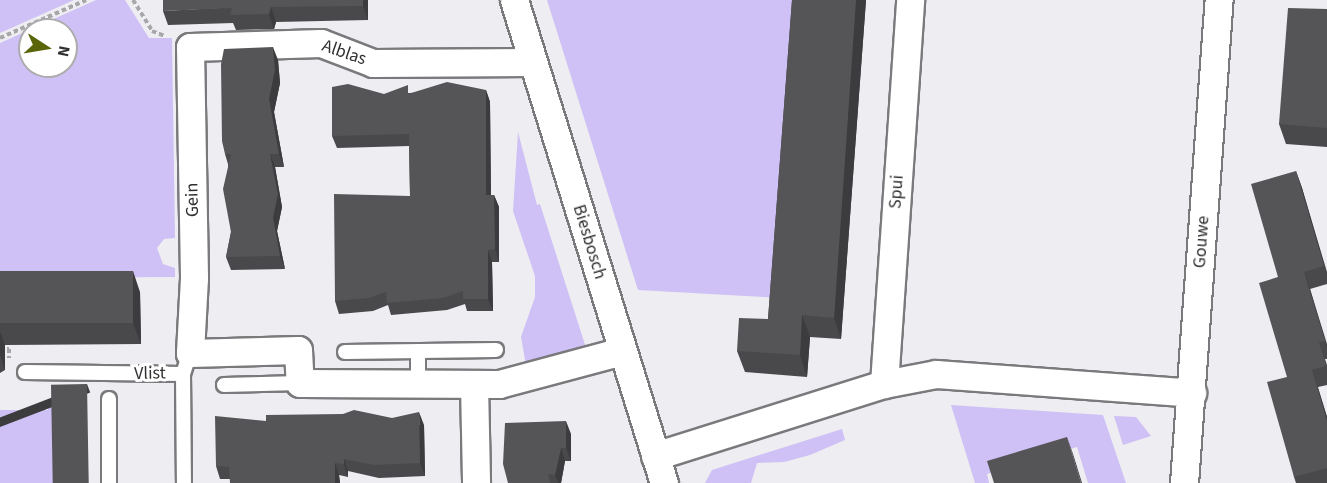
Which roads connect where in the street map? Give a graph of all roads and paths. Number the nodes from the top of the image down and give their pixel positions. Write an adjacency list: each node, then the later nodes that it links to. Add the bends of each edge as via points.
1 (86, 0): 6 (path)
2 (133, 0): 7 (path, via 152,30)
3 (514, 0): 8 (street, Biesbosch)
4 (910, 0): 18 (street, Spui)
5 (1220, 0): 20 (street, Gouwe)
6 (0, 38)
7 (190, 47): 8 (street, Alblas, via 321,43 373,63); 13 (street, Gein, via 194,278)
8 (533, 62): 11 (street, Biesbosch)
9 (496, 350): 10 (lane)
10 (418, 351): 12 (lane); 15 (lane)
11 (622, 351): 17 (street, via 531,378); 22 (street, Biesbosch)
12 (345, 352)
13 (187, 363): 14 (lane, Vlist); 16 (street, Vlist, via 298,350); 24 (lane, Gein)
14 (25, 372)
15 (418, 382): 16 (street); 17 (street)
16 (300, 383): 19 (lane)
17 (474, 384): 25 (street)
18 (884, 384): 20 (street, via 936,374); 22 (street)
19 (224, 385)
20 (1191, 393): 27 (street, Gouwe)
21 (109, 399): 23 (lane)
22 (655, 456): 26 (street, Biesbosch)
23 (109, 483)
24 (184, 483)
25 (476, 483)
26 (664, 483)
27 (1184, 483)

